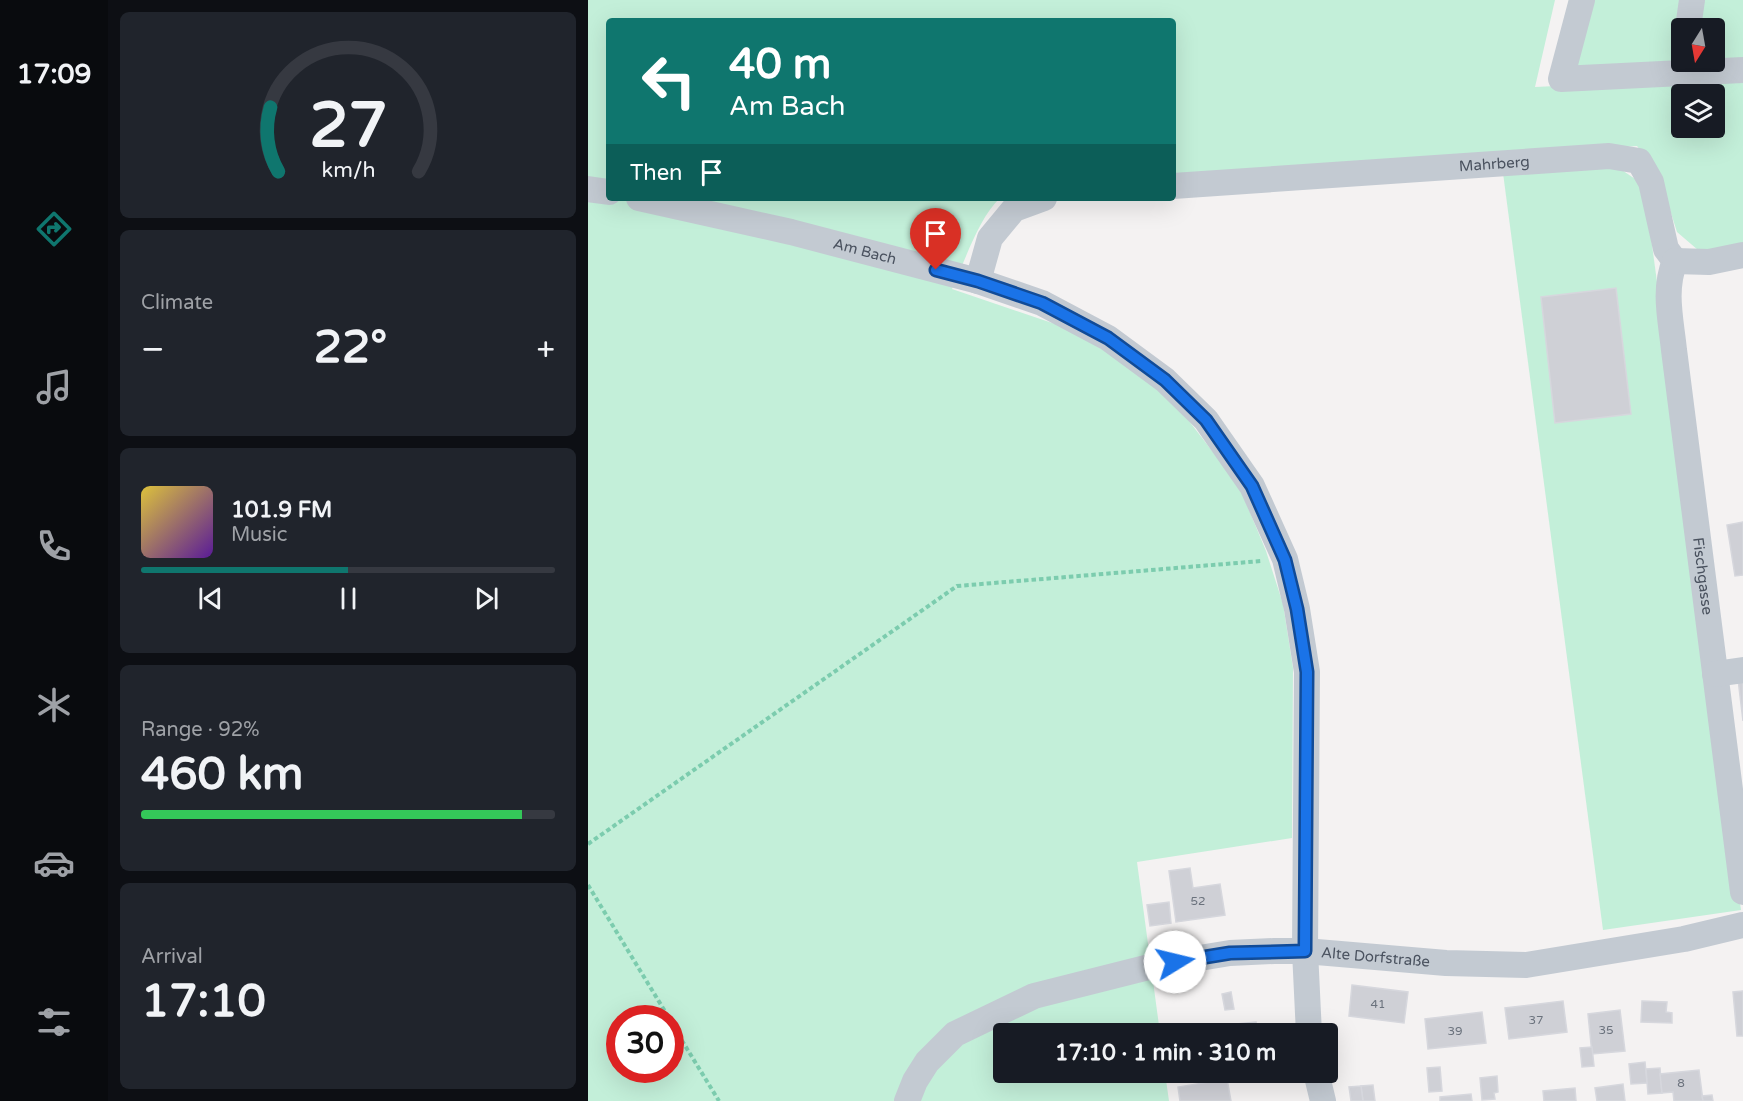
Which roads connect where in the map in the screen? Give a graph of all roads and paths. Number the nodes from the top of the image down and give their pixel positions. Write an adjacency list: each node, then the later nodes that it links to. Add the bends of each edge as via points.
1 (1582, 0): 4 (street, via 1561,79)
2 (1692, 0): 3 (street)
3 (1689, 18)
4 (1671, 68)
5 (1725, 69): 6 (street)
6 (1743, 70)
7 (1176, 186): 13 (street, Mahrberg, via 1609,156 1639,161 1651,182 1666,249)
8 (588, 189): 9 (street)
9 (606, 192)
10 (652, 201): 14 (street, Am Bach)
11 (1036, 201): 14 (street, via 1014,209 990,238)
12 (1743, 255): 13 (street, via 1710,262)
13 (1675, 261): 17 (street, Fischgasse, via 1667,288)
14 (978, 281): 15 (street, Am Bach, via 1042,303 1108,338 1165,380 1206,420 1252,486)
15 (1285, 560): 18 (path, via 957,586); 22 (street, Am Bach, via 1307,672)
16 (1743, 670): 17 (street)
17 (1715, 674): 19 (street, Fischgasse)
18 (588, 844)
19 (1742, 882)
20 (588, 885): 23 (path)
21 (1743, 925): 22 (street, Alte Dorfstraße, via 1684,939 1526,965 1446,963)
22 (1305, 951): 24 (street, Am Bach); 28 (street, Alte Dorfstraße, via 1230,953 1157,965 1034,996 955,1034 927,1062)
23 (661, 1005)
24 (1308, 1023)
25 (684, 1043): 27 (path)
26 (1319, 1083): 29 (street)
27 (719, 1101)
28 (907, 1101)
29 (1323, 1101)

